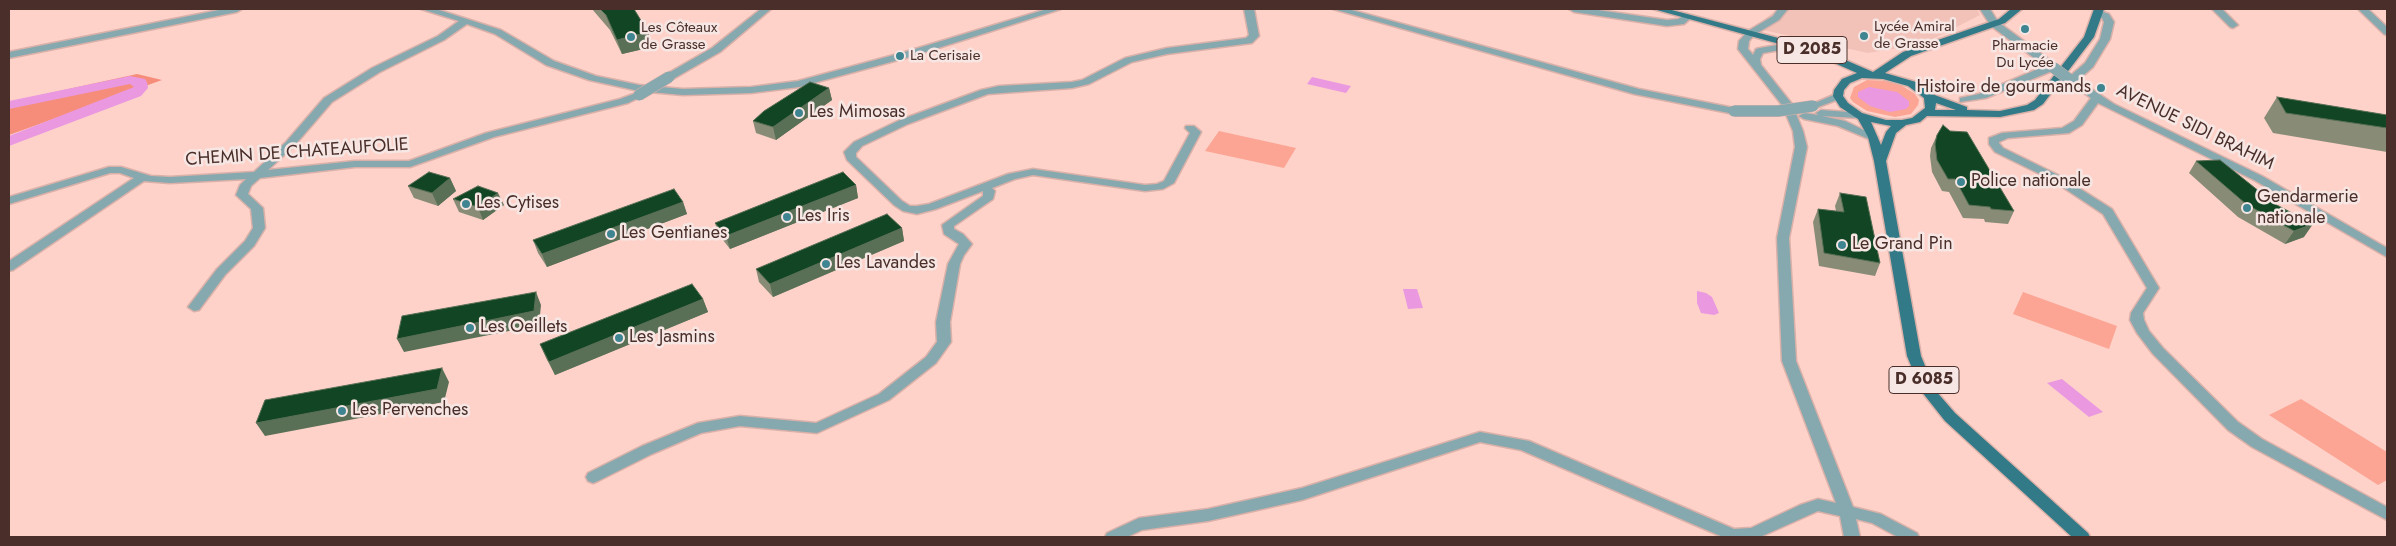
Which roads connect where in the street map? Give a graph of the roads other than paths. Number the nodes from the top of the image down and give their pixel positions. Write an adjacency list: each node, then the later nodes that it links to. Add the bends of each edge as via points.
1 (237, 9): 22 (street)
2 (426, 9): 16 (street)
3 (766, 9): 43 (street, CHEMIN DE CHATEAUFOLIE, bridge, via 716,50 639,95 490,135 410,164 355,164)
4 (1056, 9): 16 (street, via 799,84 751,90 683,92 638,88 593,78 550,62 498,32)
5 (1249, 9): 45 (street, via 1254,36 1249,42 1207,44 1166,51 1129,60 1086,82 1072,85 984,92 904,122 858,144 850,152 851,158 907,209 932,207)
6 (1338, 9): 34 (street, via 1638,92)
7 (1574, 9): 15 (street, via 1668,23 1682,22)
8 (1658, 9): 15 (main road, D 2085)
9 (1783, 9): 20 (street, via 1776,18)
10 (1985, 9): 17 (street)
11 (2017, 9): 17 (main road, via 2011,16)
12 (2217, 9): 18 (street)
13 (2363, 9): 19 (street)
14 (2098, 11): 27 (street, via 2109,22 2105,39 2089,65); 36 (main road, via 2089,37 2039,102 2017,112)
15 (1687, 17): 20 (main road, D 2085)
16 (466, 20): 43 (street, via 441,38 376,70 328,100)
17 (1994, 24): 23 (main road, via 1907,54); 25 (street, AVENUE SIDI BRAHIM)
18 (2233, 25)
19 (2387, 32)
20 (1750, 35): 21 (main road, D 2085); 24 (street, via 1742,44 1743,49); 26 (main road, D 2085, via 1816,51)
21 (1783, 46): 24 (street, via 1760,51); 28 (main road, D 2085, via 1830,64)
22 (9, 55)
23 (1902, 59): 26 (main road); 29 (main road, via 1901,65)
24 (1756, 64): 51 (street, via 1787,104 1798,131 1801,147 1783,238 1789,361)
25 (2049, 68): 27 (street, AVENUE SIDI BRAHIM, bridge); 33 (street, via 1982,96)
26 (1873, 75): 28 (main road, via 1861,75); 29 (main road)
27 (2070, 80): 32 (street, AVENUE SIDI BRAHIM)
28 (1846, 81): 30 (main road)
29 (1912, 84): 31 (main road)
30 (1838, 96): 34 (street, bridge, via 1813,106 1760,112); 38 (main road, via 1844,105)
31 (1928, 96): 35 (main road, via 1931,106); 36 (main road)
32 (2096, 98): 47 (street, AVENUE SIDI BRAHIM, via 2227,162); 52 (street, via 2078,122 2065,131 2006,135 1993,140 1994,144 1999,150 2056,178 2108,212 2153,288 2137,313 2144,333 2233,426 2257,443)
33 (1964, 100)
34 (1734, 111): 37 (street, bridge, via 1771,116)
35 (1927, 113): 36 (main road); 39 (main road)
36 (1978, 113)
37 (1825, 116): 38 (street); 41 (street)
38 (1861, 116): 39 (main road, via 1885,123); 41 (main road, D 6085)
39 (1902, 123): 42 (main road, via 1891,132)
40 (1190, 128): 45 (street, via 1196,132 1179,165 1168,183 1159,187 1145,188 1033,172)
41 (1873, 137): 42 (main road, D 6085)
42 (1880, 161): 56 (main road, D 6085, via 1914,356 1930,392 1950,416)
43 (258, 175): 44 (street, CHEMIN DE CHATEAUFOLIE, via 170,180); 49 (street, via 246,185 242,195 257,208 259,228 250,243 221,272)
44 (142, 177): 46 (street, CHEMIN DE CHATEAUFOLIE, via 109,170); 48 (street)
45 (985, 186): 50 (street, via 989,197 948,225 948,231 966,244 954,264 943,322 944,342 931,360 884,397 817,428 740,421 698,428)
46 (9, 201)
47 (2387, 253)
48 (9, 267)
49 (194, 307)
50 (593, 477)
51 (1847, 511): 53 (street, via 1818,505 1752,534 1733,536 1524,445 1480,437 1302,494 1208,515 1138,524); 54 (street); 55 (street, via 1876,518)
52 (2387, 514)
53 (1113, 537)
54 (1852, 537)
55 (1911, 537)
56 (2082, 537)

